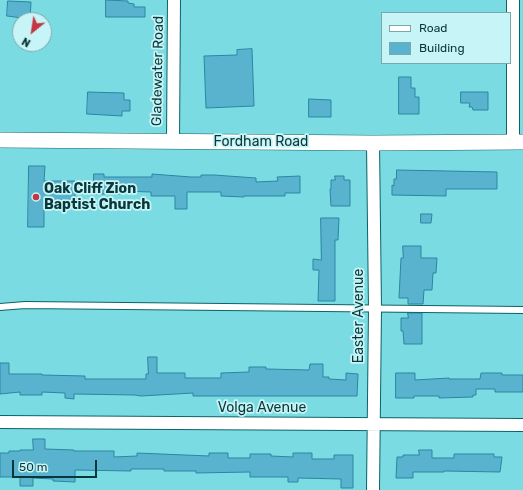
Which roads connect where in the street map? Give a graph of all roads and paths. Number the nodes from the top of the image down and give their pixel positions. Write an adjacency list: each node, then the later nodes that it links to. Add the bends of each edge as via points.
1 (174, 0): 4 (street, Gladewater Road)
2 (513, 0): 5 (street)
3 (0, 140): 4 (street, Fordham Road)
4 (173, 141): 6 (street, Fordham Road)
5 (518, 142): 6 (street, Fordham Road)
6 (373, 143): 8 (street, Easter Avenue)
7 (0, 307): 8 (lane, via 33,305)
8 (374, 309): 9 (lane); 11 (street, Easter Avenue)
9 (523, 310)
10 (0, 422): 11 (street, Volga Avenue)
11 (374, 423): 12 (street, Volga Avenue); 13 (street, Easter Avenue)
12 (523, 425)
13 (373, 490)

